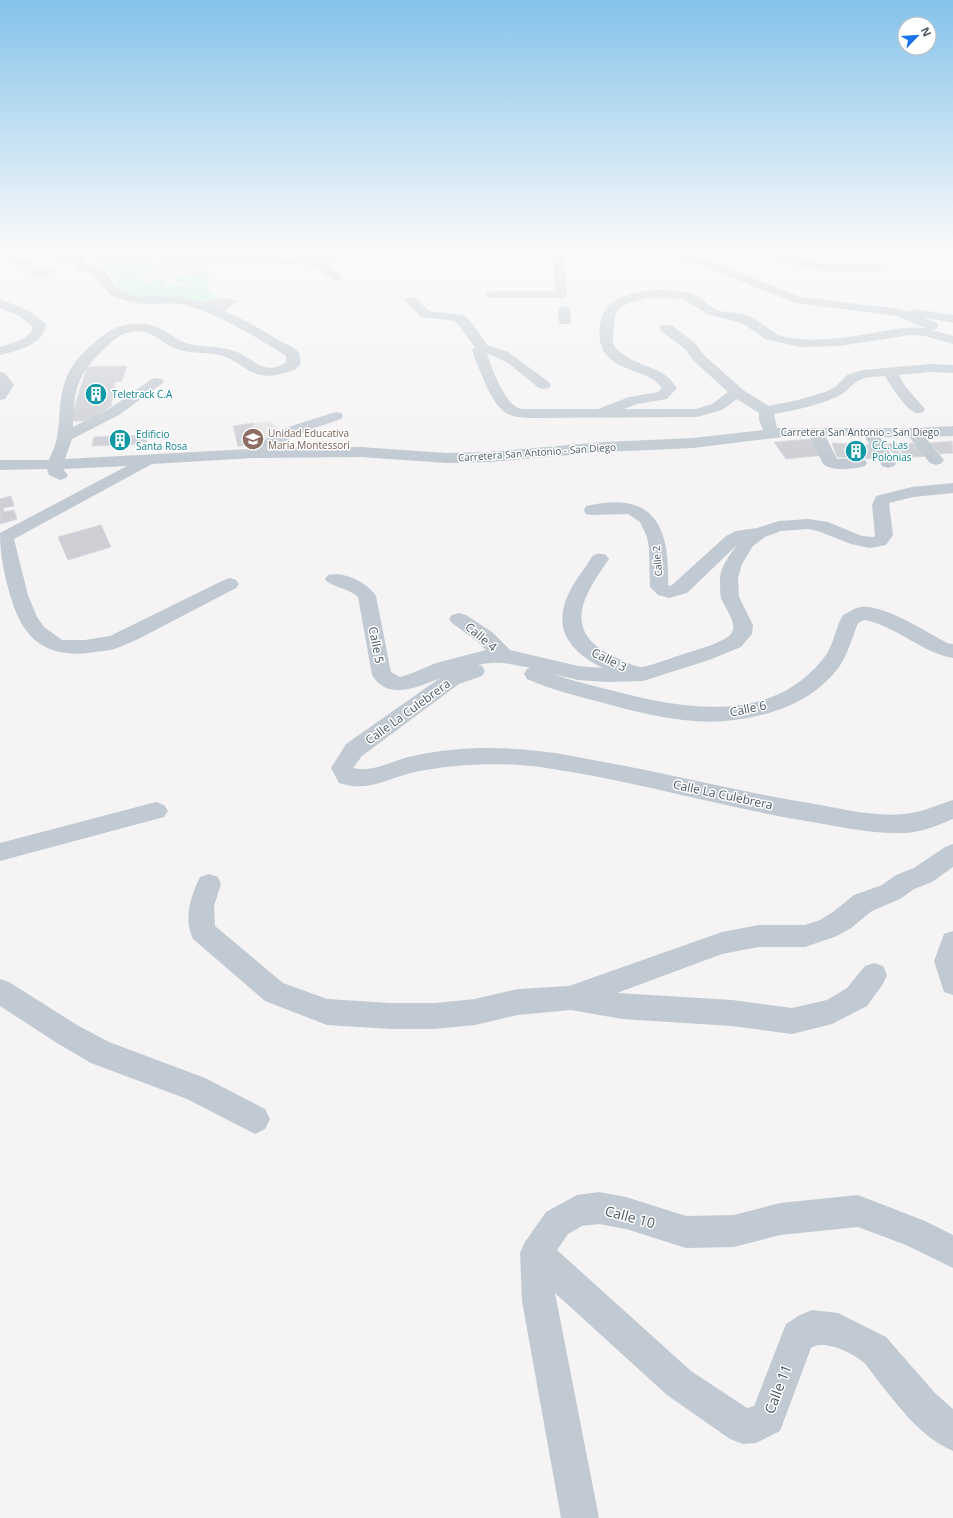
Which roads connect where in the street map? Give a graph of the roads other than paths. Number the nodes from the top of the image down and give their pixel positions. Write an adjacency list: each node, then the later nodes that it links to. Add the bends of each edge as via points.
1 (32, 320): 11 (street, via 40,326 39,332 30,340)
2 (234, 320): 28 (street, via 292,354 293,365 272,372 263,371 228,353 182,346 160,332 131,328 123,330 114,334 75,372 68,397)
3 (461, 320): 10 (street)
4 (607, 320): 21 (street, via 607,345 618,358 656,375 670,388 662,396 634,400)
5 (745, 320): 9 (street, via 760,332 791,342 828,343 916,330)
6 (917, 320): 8 (street)
7 (666, 328): 18 (street, via 690,346 698,357)
8 (953, 334)
9 (953, 340)
10 (489, 349): 12 (street, via 504,348); 17 (street, via 501,352); 21 (street, via 480,350 480,353 501,400 512,411 538,414)
11 (0, 351)
12 (532, 366)
13 (953, 368): 14 (street)
14 (890, 372): 20 (street, via 899,388); 23 (street, via 863,374 852,378 839,391 801,404)
15 (0, 376): 19 (street, via 7,385)
16 (156, 382): 28 (street, via 114,412)
17 (544, 385)
18 (738, 393): 21 (street, via 717,407 697,413); 23 (street)
19 (0, 396)
20 (918, 408)
21 (599, 414)
22 (336, 416): 29 (street, via 305,425)
23 (768, 422): 25 (street, Carretera San Antonio - San Diego); 29 (street, Carretera San Antonio - San Diego, via 693,443 604,447 489,457 447,458 360,452)
24 (953, 431): 27 (street, Carretera San Antonio - San Diego)
25 (816, 432): 26 (street, Carretera San Antonio - San Diego); 33 (street, via 829,461 833,464)
26 (870, 433): 27 (street, Carretera San Antonio - San Diego); 32 (street)
27 (914, 434): 31 (street)
28 (65, 437): 34 (street)
29 (252, 453): 30 (street, Carretera San Antonio - San Diego)
30 (150, 459): 36 (street, Carretera San Antonio - San Diego); 37 (street)
31 (936, 460)
32 (888, 462)
33 (858, 463)
34 (55, 464): 35 (street); 36 (street, via 56,472 59,474)
35 (0, 465)
36 (76, 470): 37 (street); 39 (street)
37 (127, 473): 39 (street)
38 (953, 488): 41 (street, via 894,495 882,500 880,505 884,535 880,541 870,543 857,540 822,526 808,524 779,526)
39 (89, 493): 42 (street)
40 (592, 510): 41 (street, Calle 2, via 627,509 648,518 658,548 659,587 664,592 674,592 680,588 732,540 742,534)
41 (759, 533): 49 (street, via 747,542 733,564 729,578 730,597 743,625 742,634 734,642 702,655)
42 (3, 537): 45 (street, via 23,604 33,626 42,636 57,645 75,647 114,642)
43 (600, 559): 49 (street, Calle 3, via 581,586 572,605 573,629 577,640 594,654)
44 (334, 579): 48 (street, Calle 5, via 356,586 367,596 382,675 390,681 400,684 416,680 467,660 488,656)
45 (230, 584)
46 (459, 619): 48 (street, Calle 4)
47 (953, 651): 48 (street, Calle 6, via 942,649 892,622 862,613 850,618 839,652 831,663 791,698 754,710 718,715 685,713 636,704 558,684 535,675)
48 (509, 657): 49 (street, via 578,672 606,675); 50 (street, Calle La Culebrera, via 452,679 354,750 342,768 347,777 378,776 412,764 444,759 505,756 540,759 674,784 758,804 868,822 902,824 925,821)
49 (643, 674)
50 (953, 809)
51 (156, 811): 52 (street)
52 (0, 852)
53 (953, 854): 59 (street, via 924,875 863,903 828,928 805,936 759,936 722,943)
54 (209, 884): 59 (street, via 201,906 202,932 274,992 327,1012 435,1016 475,1012 518,1002)
55 (953, 942): 57 (street, via 947,961)
56 (874, 975): 59 (street, via 857,997 832,1011 792,1021 656,1006 622,1006)
57 (953, 983)
58 (0, 991): 60 (street, via 101,1053 195,1088)
59 (569, 998)
60 (256, 1119)
61 (953, 1252): 62 (street, Calle 10, via 914,1232 858,1211 780,1219 734,1231 686,1232 626,1213 599,1208 577,1211 557,1223)
62 (536, 1253): 63 (street, Calle 11, via 679,1383 743,1426 756,1425 767,1418 798,1336 812,1327 838,1330 874,1349 922,1406); 64 (street, via 539,1301)
63 (953, 1433)
64 (580, 1518)

